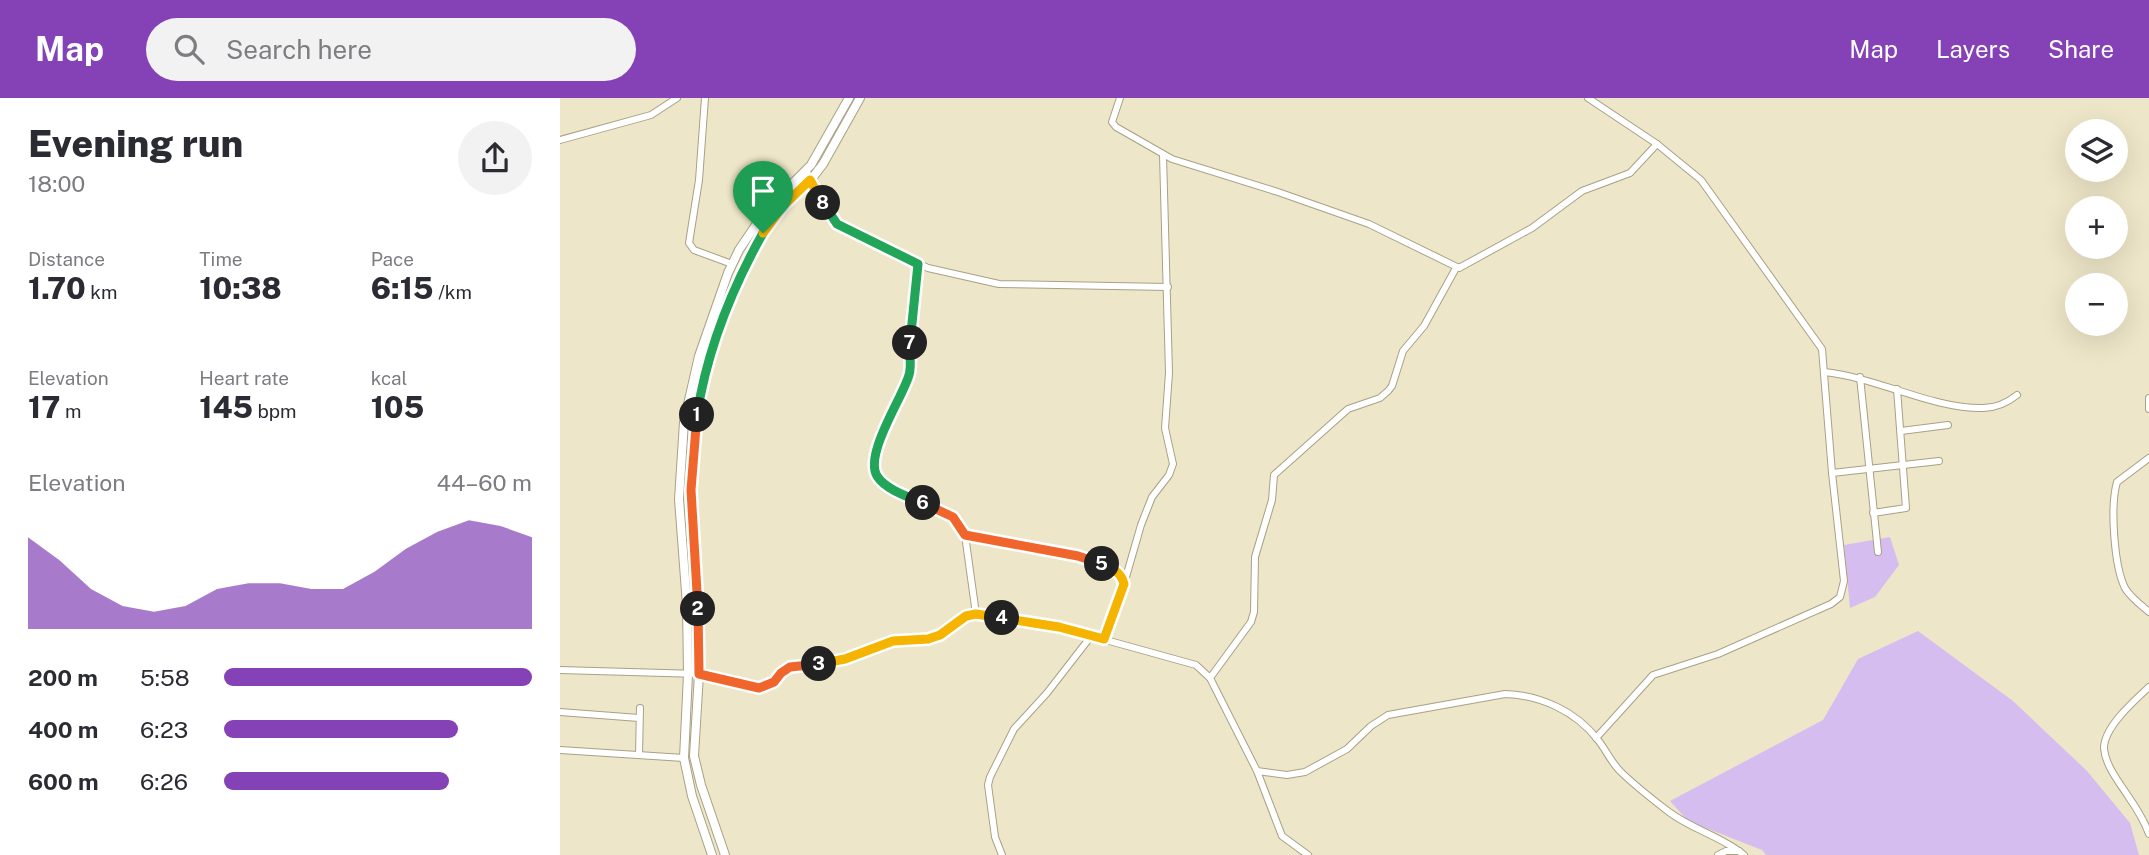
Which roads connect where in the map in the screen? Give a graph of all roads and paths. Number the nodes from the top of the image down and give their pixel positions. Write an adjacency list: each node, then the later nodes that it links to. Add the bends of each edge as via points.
1 (677, 98): 7 (street, via 654,114)
2 (705, 98): 12 (street, via 689,243 694,250)
3 (849, 98): 10 (street)
4 (860, 98): 11 (street)
5 (1120, 98): 9 (street, via 1112,122)
6 (1588, 98): 8 (street)
7 (560, 141)
8 (1657, 144): 14 (street, via 1629,173 1582,191 1532,228); 16 (street, via 1708,188 1820,344)
9 (1163, 155): 14 (street, via 1369,224); 15 (street)
10 (806, 170): 11 (street); 12 (street, via 766,210)
11 (810, 180): 13 (street, via 837,224); 39 (street, via 771,220 748,260 723,317 704,379 691,490)
12 (733, 264): 38 (street, via 699,356 684,422 679,499)
13 (918, 264): 15 (street, via 999,284); 30 (street, via 909,375 889,415 875,471 897,491 953,517)
14 (1456, 268): 40 (street, via 1424,326 1403,351 1388,391 1348,409 1275,475 1255,557 1252,619)
15 (1168, 287): 32 (street, via 1165,428 1173,464 1152,498)
16 (1824, 372): 17 (street); 28 (street)
17 (1860, 377): 18 (street); 27 (street)
18 (1897, 389): 19 (street, via 1983,408); 23 (street)
19 (2018, 395)
20 (2149, 398): 21 (street)
21 (2149, 409)
22 (1948, 425): 23 (street)
23 (1901, 431): 26 (street)
24 (2149, 458): 33 (street, via 2118,482 2115,524 2124,584)
25 (1939, 461): 26 (street)
26 (1904, 466): 27 (street); 29 (street, via 1906,509)
27 (1868, 469): 28 (street); 29 (street)
28 (1832, 473): 45 (street, via 1844,581 1840,597 1718,654 1653,675)
29 (1873, 513): 31 (street)
30 (965, 535): 32 (street, via 1090,559 1116,570); 34 (street)
31 (1878, 552)
32 (1124, 584): 36 (street)
33 (2149, 612)
34 (976, 614): 35 (street); 39 (street, via 928,639 893,641 845,659 790,667 766,687)
35 (1092, 635): 36 (street); 55 (street, via 1014,729 993,769 988,785)
36 (1104, 639): 40 (street, via 1196,665)
37 (560, 670): 38 (street)
38 (688, 674): 39 (street); 48 (street)
39 (699, 674): 54 (street, via 694,755)
40 (1210, 678): 49 (street)
41 (2149, 687): 50 (street, via 2119,717 2104,747 2111,770)
42 (640, 708): 44 (street)
43 (560, 712): 44 (street)
44 (639, 718): 47 (street)
45 (1596, 737): 49 (street, via 1554,705 1504,694 1388,715 1347,749 1305,772); 52 (street, via 1635,785 1681,820)
46 (560, 750): 47 (street)
47 (639, 755): 48 (street)
48 (684, 758): 53 (street)
49 (1258, 771): 56 (street, via 1282,836)
50 (2146, 817): 51 (street)
51 (2149, 834)
52 (1742, 853): 57 (street)
53 (712, 855)
54 (725, 855)
55 (1002, 855)
56 (1308, 855)
57 (1718, 855)

